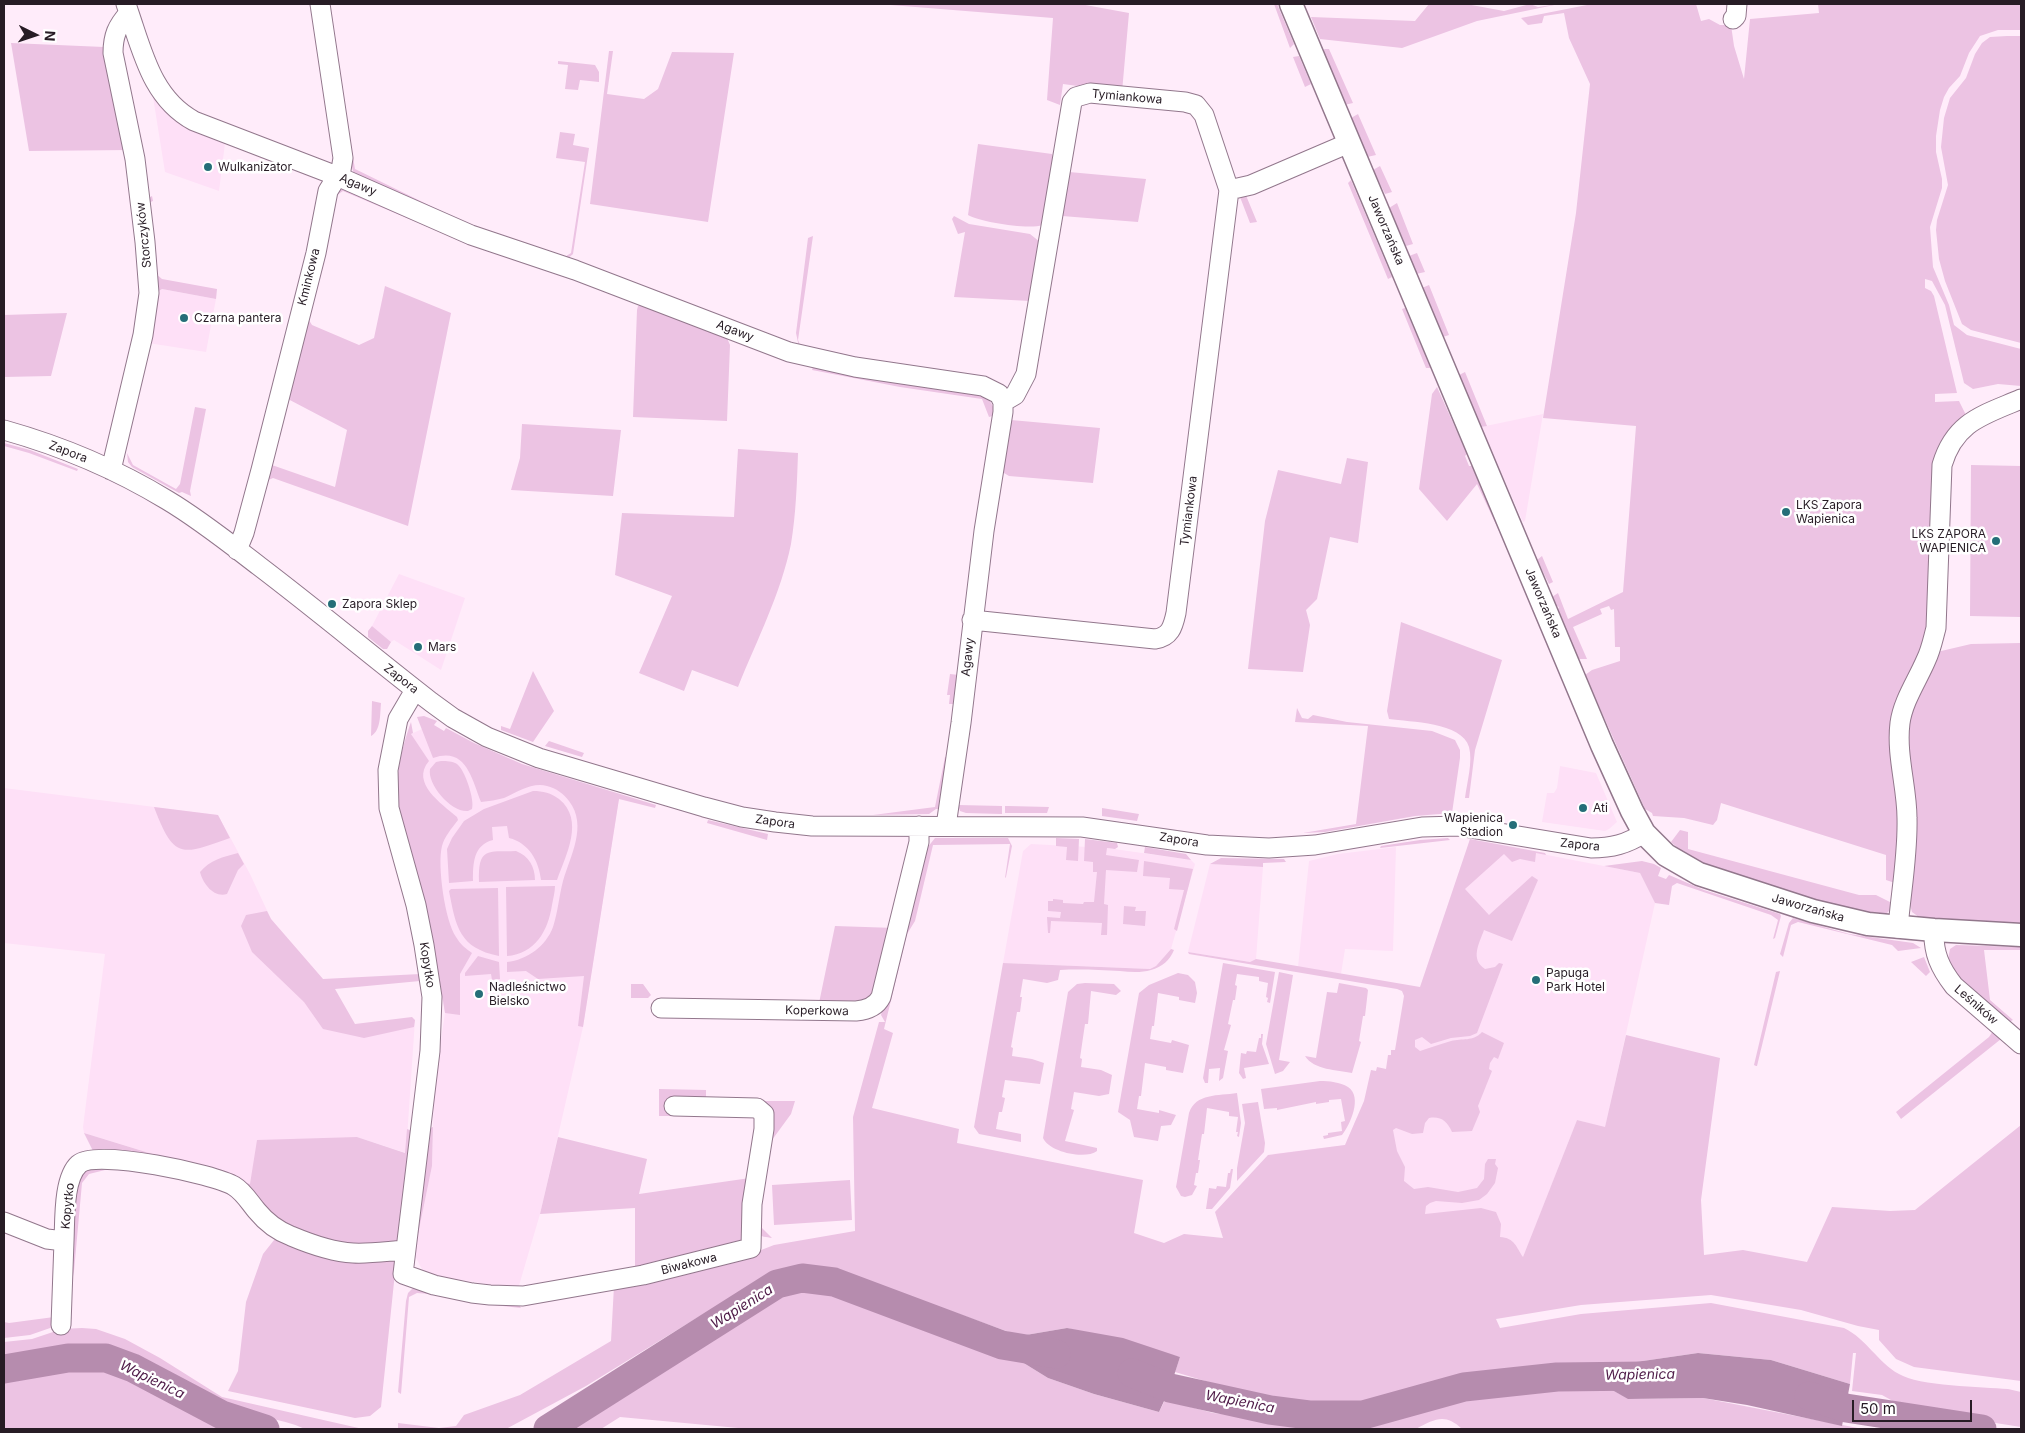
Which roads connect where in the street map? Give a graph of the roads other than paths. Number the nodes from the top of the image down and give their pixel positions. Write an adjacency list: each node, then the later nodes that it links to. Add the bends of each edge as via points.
1 (320, 4): 5 (street, Kminkowa, via 343,147 344,158)
2 (1291, 4): 4 (street, Jaworzańska)
3 (128, 9): 5 (street, Agawy, via 150,72 167,100 182,115); 10 (street, Storczyków, via 113,39 113,53 134,159 149,293 143,335)
4 (1349, 143): 6 (street, via 1251,185); 16 (street, Jaworzańska, via 1602,745)
5 (337, 176): 8 (street, Agawy, via 470,235 575,270 790,352 855,367 983,386 999,394); 11 (street, Kminkowa, via 328,191 316,253 261,470)
6 (1229, 190): 8 (street, Tymiankowa, via 1204,115 1196,105 1098,93 1076,97 1068,114 1026,374 1014,395); 12 (street, Tymiankowa, via 1173,626 1168,634 1154,639)
7 (2021, 399): 17 (street, via 1965,427 1947,449 1942,465 1936,628 1900,723 1900,750 1907,797 1907,843)
8 (1003, 402): 12 (street, Agawy, via 1002,427)
9 (4, 430): 10 (street, Zapora)
10 (112, 470): 11 (street, Zapora, via 168,500)
11 (237, 550): 13 (street, Zapora)
12 (972, 620): 15 (street, Agawy)
13 (415, 690): 14 (street, Zapora, via 453,718 514,748 704,807 742,817 812,826); 25 (street, Kopytko, via 396,728 387,790 388,808 418,913 432,997 430,1051)
14 (919, 826): 15 (street, Zapora); 20 (street, Koperkowa, via 920,842 878,1004 856,1012)
15 (946, 826): 16 (street, Zapora, via 1082,827 1207,844 1269,848 1315,845 1446,825 1591,848 1622,845)
16 (1644, 833): 17 (street, Jaworzańska, via 1673,860 1710,878 1850,921)
17 (1898, 928): 18 (street, Jaworzańska)
18 (1934, 930): 19 (street, Jaworzańska); 21 (street, Leśników, via 1936,955 1945,975)
19 (2021, 935)
20 (661, 1008)
21 (2021, 1044)
22 (674, 1106): 26 (street, Biwakowa, via 757,1108 764,1114 752,1204 751,1248 643,1276 523,1296 490,1295 434,1285)
23 (4, 1222): 24 (street, Kopytko, via 47,1239)
24 (64, 1241): 25 (street, Kopytko, via 72,1174 84,1161 100,1159 158,1166 224,1180 237,1188 274,1227 312,1244 352,1253); 27 (street)
25 (406, 1250): 26 (street, Kopytko)
26 (404, 1274)
27 (61, 1325)

